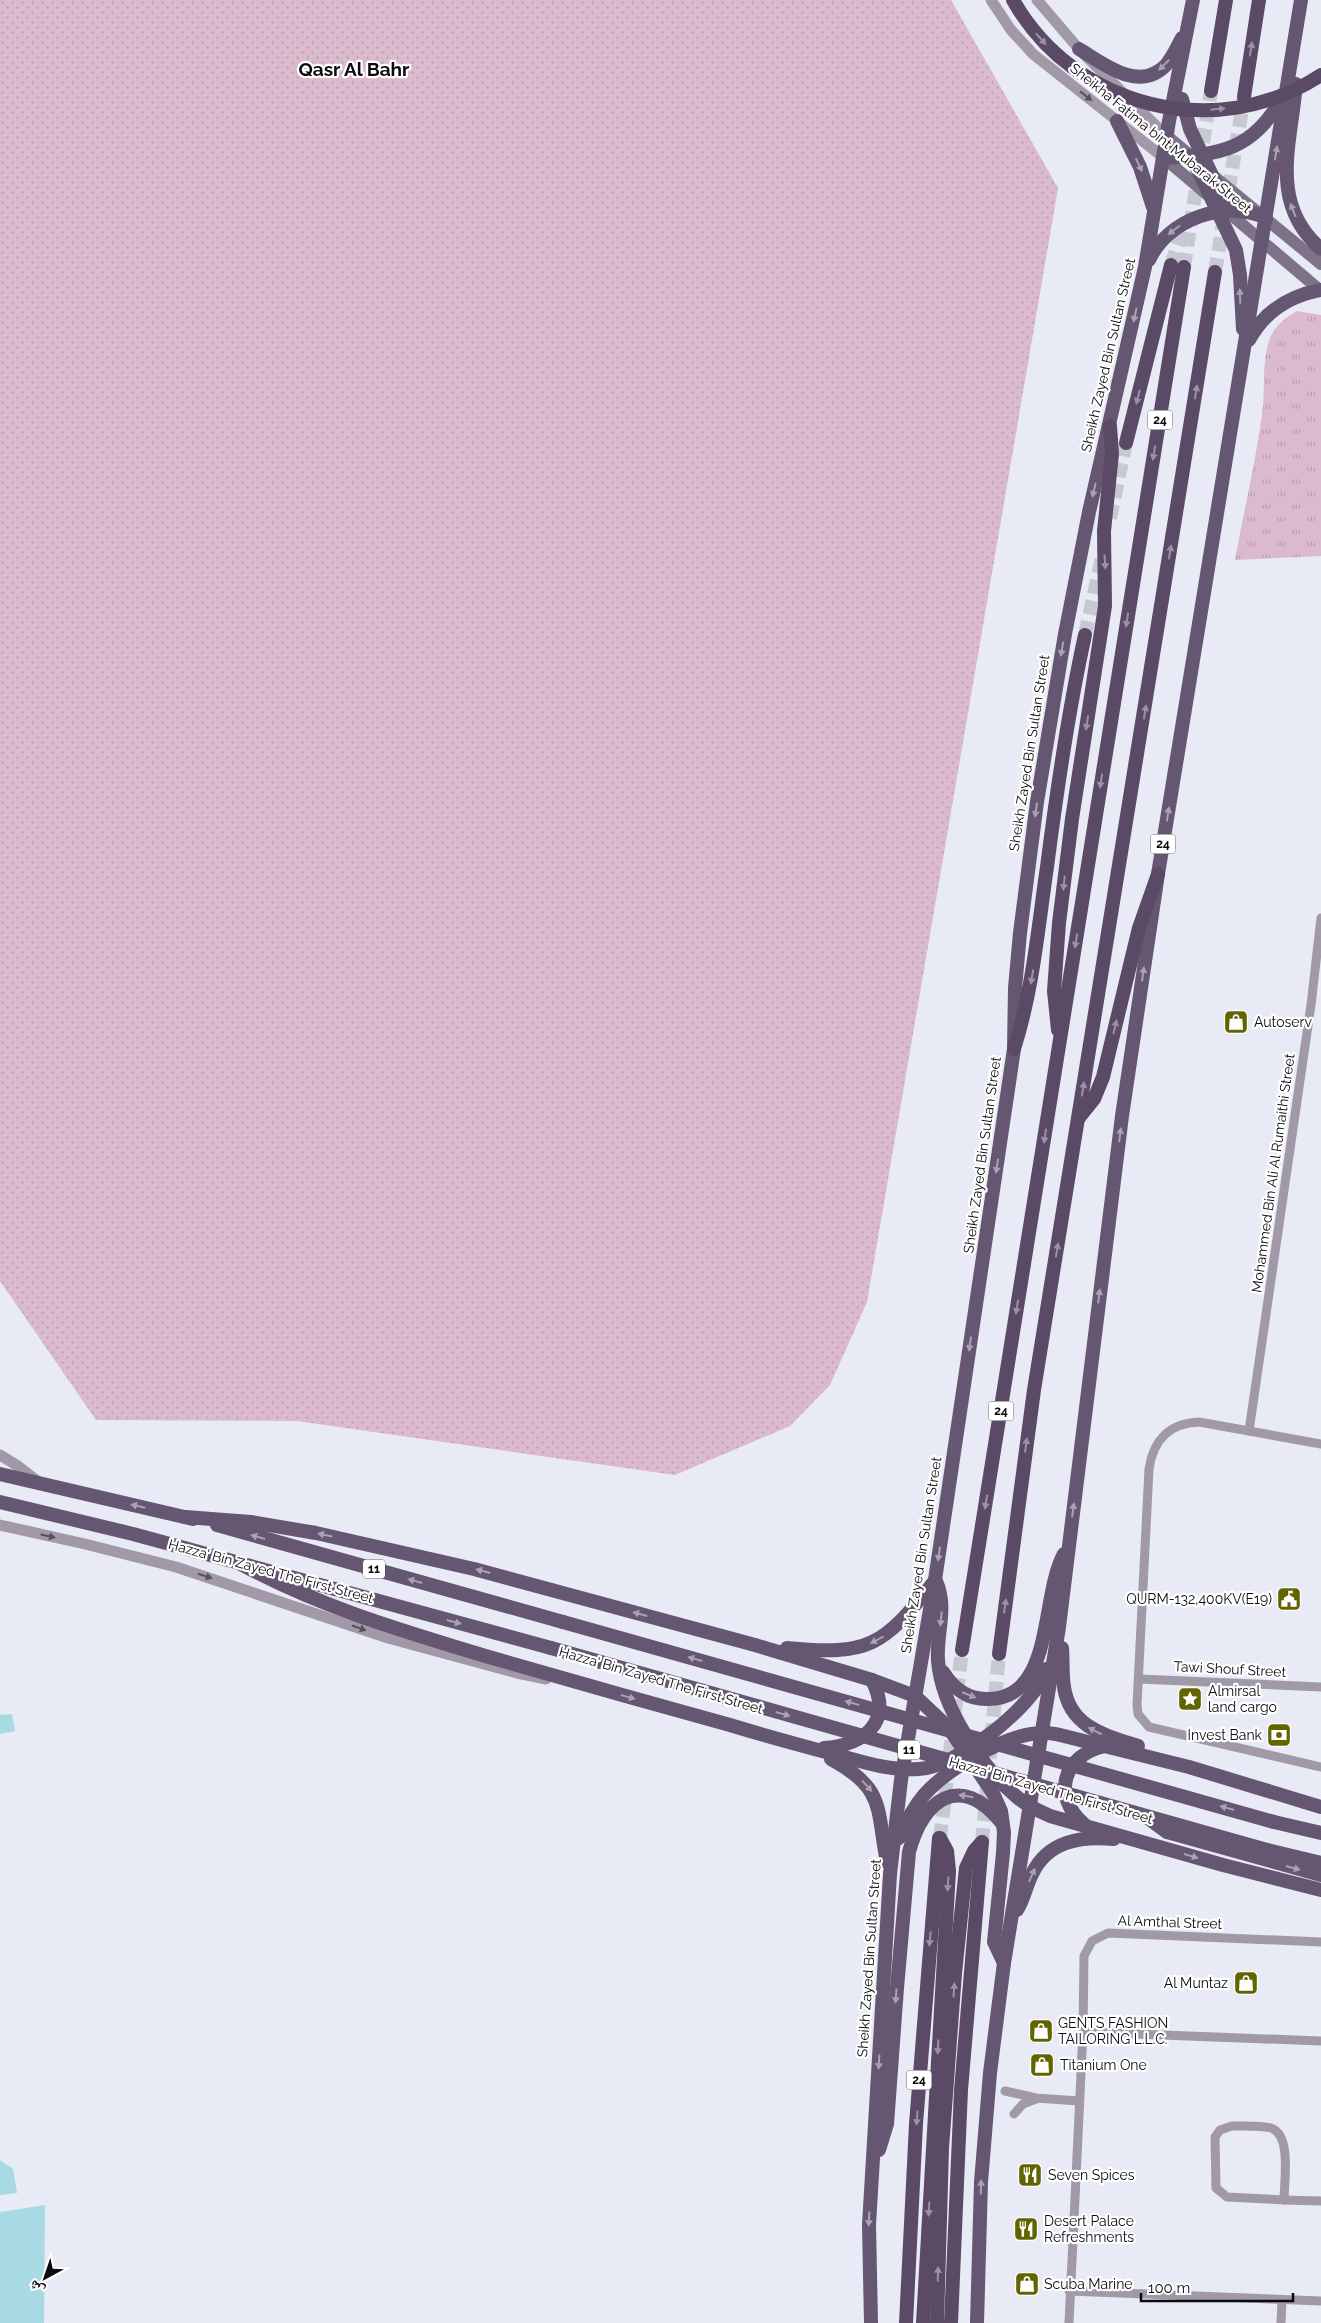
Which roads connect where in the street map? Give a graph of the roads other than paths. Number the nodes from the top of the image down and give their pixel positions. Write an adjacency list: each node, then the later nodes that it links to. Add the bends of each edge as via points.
1 (991, 0): 16 (street, Sheikha Fatima bint Mubarak Street, one-way to 16, via 1011,30 1033,54)
2 (1013, 0): 11 (highway, one-way to 11, bridge, via 1043,42 1075,69 1111,90 1160,107 1193,110 1240,106 1288,92)
3 (1037, 0): 10 (street, Sheikha Fatima bint Mubarak Street)
4 (1193, 0): 8 (main road, Sheikh Zayed Bin Sultan Street)
5 (1226, 0): 13 (highway)
6 (1260, 0): 15 (highway, one-way to 6)
7 (1301, 0): 9 (main road)
8 (1189, 24): 10 (main road, one-way to 10, via 1167,64 1152,75 1132,77 1113,70); 12 (main road, Sheikh Zayed Bin Sultan Street)
9 (1296, 35): 14 (main road); 26 (main road, one-way to 9, via 1303,231 1287,195 1286,171 1298,64)
10 (1079, 49): 17 (street, Sheikha Fatima bint Mubarak Street)
11 (1321, 75)
12 (1177, 83): 17 (main road, Sheikh Zayed Bin Sultan Street); 18 (main road)
13 (1211, 91)
14 (1286, 91): 18 (main road, via 1258,130 1227,150); 24 (main road, one-way to 14)
15 (1244, 98)
16 (1117, 121): 19 (street, Sheikha Fatima bint Mubarak Street); 22 (main road, one-way to 22, via 1140,168)
17 (1163, 133): 18 (main road, Sheikha Fatima bint Mubarak Street); 19 (main road, Sheikh Zayed Bin Sultan Street)
18 (1197, 156): 19 (main road); 20 (main road); 21 (main road)
19 (1164, 158): 21 (main road, Sheikha Fatima bint Mubarak Street); 22 (main road, Sheikh Zayed Bin Sultan Street)
20 (1213, 176): 23 (main road); 24 (main road, Sheikha Fatima bint Mubarak Street)
21 (1210, 196): 23 (main road)
22 (1154, 212): 28 (main road, Sheikh Zayed Bin Sultan Street)
23 (1223, 212): 24 (main road, via 1249,212); 25 (main road, Sheikha Fatima bint Mubarak Street); 28 (main road, one-way to 28, via 1201,216 1174,229 1157,246); 31 (main road, one-way to 23, via 1239,263)
24 (1266, 218): 25 (main road, 24); 27 (main road, Sheikha Fatima bint Mubarak Street)
25 (1263, 242): 30 (main road, Sheikha Fatima bint Mubarak Street); 31 (main road, 24)
26 (1321, 249)
27 (1321, 264)
28 (1145, 267): 32 (main road, Sheikh Zayed Bin Sultan Street, one-way to 32)
29 (1215, 272): 39 (highway, 24, one-way to 29)
30 (1321, 290): 31 (main road, via 1296,296 1273,310 1262,320)
31 (1246, 345): 35 (main road, 24, one-way to 31)
32 (1110, 426): 37 (highway, one-way to 37, via 1112,454 1104,531 1105,606 1072,819 1055,975 1054,1007); 38 (main road, Sheikh Zayed Bin Sultan Street, one-way to 38, via 1076,573 1044,757 1017,960)
33 (1126, 443): 37 (highway, 24, via 1178,266)
34 (1085, 635): 38 (highway, one-way to 38, via 1061,763 1031,983)
35 (1158, 874): 39 (highway, one-way to 35, via 1094,1099 1104,1077 1141,920); 48 (main road, 24, one-way to 35, via 1122,1116)
36 (1321, 918): 40 (street, Mohammed Bin Ali Al Rumaithi Street)
37 (1060, 1038): 53 (highway, 24, one-way to 53)
38 (1014, 1049): 50 (main road, Sheikh Zayed Bin Sultan Street, one-way to 50)
39 (1078, 1119): 54 (highway, 24, one-way to 39, via 1034,1390)
40 (1249, 1431): 41 (street); 56 (street, via 1199,1422 1185,1423 1168,1431 1156,1445 1149,1469)
41 (1321, 1444)
42 (0, 1455): 44 (street)
43 (0, 1474): 44 (main road, Hazza' Bin Zayed The First Street / 11)
44 (40, 1483): 46 (main road, Hazza' Bin Zayed The First Street / 11, one-way to 44)
45 (0, 1502): 49 (main road, Hazza' Bin Zayed The First Street / 11)
46 (185, 1517): 52 (main road, one-way to 46, via 474,1568 390,1549 258,1523); 72 (main road, Hazza' Bin Zayed The First Street / 11, one-way to 46, bridge)
47 (0, 1525): 58 (street, one-way to 58, via 176,1567 388,1638 517,1673)
48 (1069, 1544): 51 (main road, 24); 55 (main road, one-way to 48, via 954,1686 977,1698 1004,1697 1022,1686 1036,1666 1053,1580)
49 (239, 1563): 58 (main road, via 289,1589 359,1617); 74 (main road, Hazza' Bin Zayed The First Street / 11, one-way to 74, bridge, via 551,1648 1148,1818)
50 (935, 1580): 52 (main road, one-way to 52, via 899,1625 862,1647 831,1652); 55 (main road, one-way to 55, via 942,1606); 60 (main road, Sheikh Zayed Bin Sultan Street)
51 (1059, 1627): 61 (main road, 24); 64 (main road, via 1037,1691); 65 (main road, one-way to 51, via 1152,1750 1100,1734 1076,1716 1064,1685)
52 (755, 1645): 57 (main road)
53 (962, 1650)
54 (999, 1654)
55 (938, 1660): 64 (main road, via 948,1699)
56 (1139, 1679): 59 (street, Tawi Shouf Street); 66 (street, via 1138,1714 1149,1727)
57 (872, 1680): 60 (main road); 63 (main road, via 879,1704 876,1720 867,1733 854,1743)
58 (581, 1684): 63 (main road, one-way to 63)
59 (1321, 1687)
60 (915, 1696): 64 (main road); 67 (main road, Sheikh Zayed Bin Sultan Street)
61 (1042, 1733): 62 (main road); 64 (main road); 68 (main road, 24)
62 (1105, 1746): 65 (main road); 71 (main road, via 1080,1756 1066,1778 1064,1791 1068,1804 1074,1816)
63 (813, 1749): 67 (main road); 76 (main road, one-way to 76, via 850,1769 873,1791 878,1802)
64 (972, 1753): 67 (main road, via 936,1767); 68 (main road); 70 (main road, via 1001,1811); 76 (main road, via 925,1794 915,1808 899,1839)
65 (1189, 1767): 69 (main road)
66 (1321, 1767)
67 (903, 1770): 76 (main road, Sheikh Zayed Bin Sultan Street)
68 (1030, 1807): 71 (main road); 79 (main road, 24)
69 (1321, 1807)
70 (1003, 1825): 81 (main road, via 994,1935); 88 (main road, one-way to 88, via 986,1805 974,1797 953,1795 943,1799 928,1813 913,1838 896,1988 887,2124)
71 (1085, 1825): 73 (main road)
72 (1321, 1833)
73 (1144, 1842): 78 (main road, one-way to 78); 79 (main road, one-way to 73, via 1036,1867 1057,1846 1083,1838)
74 (1266, 1855): 75 (main road, Hazza' Bin Zayed The First Street / 11); 77 (main road, one-way to 77)
75 (1321, 1863)
76 (890, 1874): 88 (main road, Sheikh Zayed Bin Sultan Street, one-way to 88)
77 (1321, 1876)
78 (1321, 1890)
79 (1011, 1919): 81 (main road, 24)
80 (1321, 1942): 82 (street, Al Amthal Street, via 1146,1934 1108,1933 1099,1936 1092,1941 1084,1956)
81 (1004, 1963): 99 (main road, 24, one-way to 81, via 981,2182)
82 (1083, 2032): 83 (street); 86 (street, Al Amthal Street)
83 (1321, 2041)
84 (1005, 2091): 85 (street)
85 (1036, 2098): 86 (street); 87 (street, via 1023,2104)
86 (1078, 2101): 91 (street, Al Amthal Street)
87 (1014, 2114)
88 (872, 2170): 94 (main road, Sheikh Zayed Bin Sultan Street, one-way to 94)
89 (1284, 2200): 89 (street, via 1227,2197 1218,2192 1214,2184 1215,2137 1220,2130 1228,2126 1265,2127 1280,2134 1285,2144); 90 (street)
90 (1321, 2201)
91 (1069, 2291): 92 (street); 100 (street, Al Amthal Street)
92 (1282, 2300): 93 (street); 101 (street)
93 (1321, 2300)
94 (870, 2323)
95 (906, 2323): 96 (highway, 24, via 917,2114 940,1838 947,1851 949,1871)
96 (923, 2323)
97 (937, 2323): 98 (highway, one-way to 98, via 942,2148 955,1973 966,1868 982,1842 961,2090)
98 (951, 2323)
99 (977, 2323)
100 (1069, 2323)
101 (1281, 2323)

